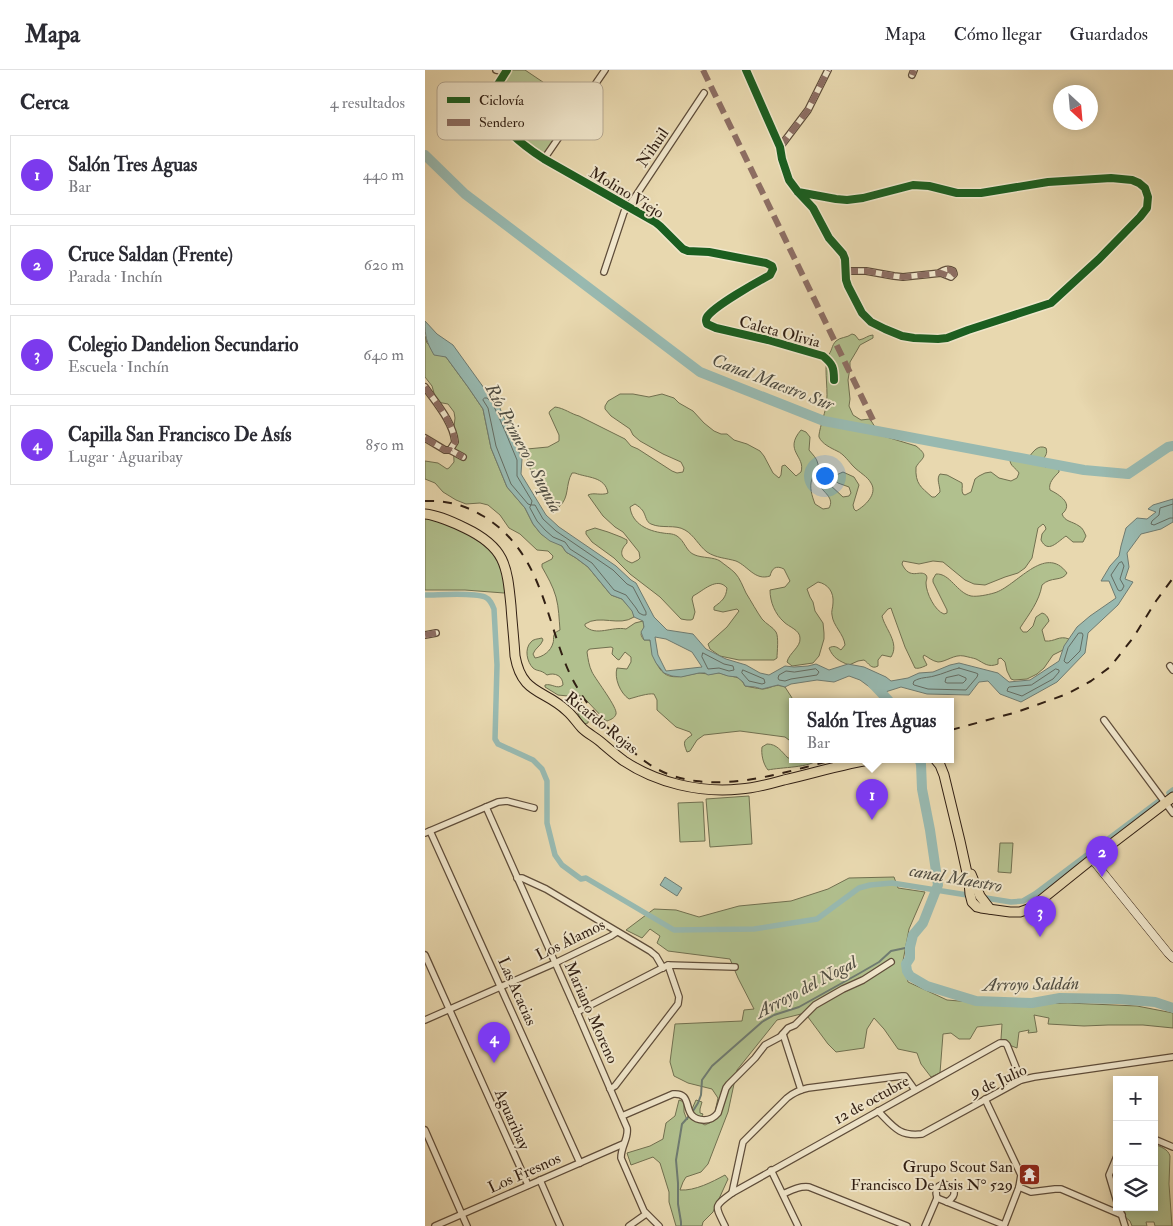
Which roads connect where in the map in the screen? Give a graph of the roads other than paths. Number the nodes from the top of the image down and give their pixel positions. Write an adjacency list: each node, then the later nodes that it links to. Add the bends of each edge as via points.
1 (495, 70): 5 (street)
2 (605, 70): 7 (street)
3 (746, 70): 11 (street)
4 (828, 70): 11 (street, via 809,110)
5 (507, 71): 6 (street, Molino Viejo)
6 (500, 82)
7 (597, 82)
8 (705, 93): 14 (street, Nihuil)
9 (518, 140): 12 (street, Molino Viejo)
10 (557, 140): 12 (street)
11 (780, 147): 13 (street, via 787,173)
12 (544, 159): 14 (street, Molino Viejo)
13 (798, 192): 15 (street, via 813,208 829,238 841,250); 15 (street, via 854,199 913,185 957,193 981,193 1047,182 1111,178 1132,180 1147,192 1148,202 1143,214 1051,303 947,338 902,336 871,322 850,290)
14 (627, 207): 16 (street, Nihuil); 18 (street, Molino Viejo, via 660,226 683,249 772,266 770,275 725,302)
15 (846, 271): 17 (street, via 866,270 903,277)
16 (603, 272)
17 (939, 273)
18 (706, 320): 19 (street, Caleta Olivia, via 715,328 823,356 833,367)
19 (834, 380)
20 (425, 387): 22 (street, via 450,427 455,442)
21 (425, 438): 22 (street)
22 (450, 450): 23 (street)
23 (463, 457)
24 (425, 514): 28 (main road, Ricardo Rojas, via 468,530 496,550 508,575 515,656 521,676 533,690 562,706 584,730 634,767 684,786 730,790 752,788)
25 (436, 633): 26 (street)
26 (425, 635)
27 (1104, 720): 30 (street)
28 (854, 763)
29 (938, 763): 35 (main road, via 972,878 990,908 1016,912 1027,910)
30 (1169, 800): 33 (street); 35 (main road)
31 (485, 807): 32 (street, via 502,801); 34 (street); 36 (street, Mariano Moreno)
32 (535, 808)
33 (1173, 813)
34 (428, 832): 44 (street, Las Acacias)
35 (1092, 859): 39 (main road)
36 (517, 878): 37 (street, via 546,889); 41 (street, Mariano Moreno)
37 (617, 932): 41 (street, Los Álamos); 42 (street, via 656,956)
38 (425, 955): 45 (street, Aguaribay)
39 (1173, 958)
40 (891, 962): 48 (street, via 815,1005)
41 (555, 963): 44 (street, Los Álamos); 46 (street, Mariano Moreno)
42 (666, 966): 43 (street); 46 (street); 51 (street, via 679,997 678,1004)
43 (735, 966)
44 (501, 986): 45 (street, Los Álamos); 61 (street, Las Acacias)
45 (449, 1009): 47 (street, Los Álamos); 65 (street, Aguaribay)
46 (577, 1012): 51 (street, Mariano Moreno)
47 (425, 1020)
48 (783, 1034): 52 (street); 56 (street, via 765,1045 729,1084 715,1117 695,1119 684,1097 677,1094)
49 (1173, 1057): 50 (street, 9 de Julio)
50 (1021, 1080): 53 (street, 12 de octubre, via 1003,1042); 54 (street, 9 de Julio)
51 (610, 1089): 56 (street, Mariano Moreno)
52 (801, 1090): 53 (street, via 905,1076); 68 (street, via 787,1098 743,1142)
53 (915, 1090): 55 (street, 12 de octubre)
54 (985, 1099): 55 (street, 9 de Julio, via 922,1134 914,1135 899,1132); 66 (street, via 1021,1175)
55 (878, 1111): 63 (street, 12 de octubre)
56 (622, 1116): 59 (street, Mariano Moreno, via 628,1132)
57 (425, 1130): 73 (street)
58 (1158, 1141): 60 (street)
59 (623, 1144): 61 (street, Los Fresnos); 74 (street, Mariano Moreno, via 621,1158)
60 (1173, 1147)
61 (580, 1162): 64 (street, Los Fresnos)
62 (1113, 1166): 67 (street, via 1109,1175)
63 (771, 1170): 68 (street, 12 de octubre); 69 (street)
64 (540, 1180): 65 (street, Los Fresnos); 78 (street)
65 (527, 1186): 73 (street, Los Fresnos)
66 (1019, 1187): 75 (street, via 1031,1192 1061,1189); 85 (street)
67 (1113, 1188)
68 (732, 1193): 81 (street, 12 de octubre, via 717,1206)
69 (783, 1194): 82 (street); 83 (street, via 803,1186 809,1187)
70 (937, 1198): 71 (street); 71 (street, via 938,1188 943,1184 949,1185 954,1195); 84 (street)
71 (947, 1202): 85 (street)
72 (1120, 1211): 75 (street)
73 (462, 1214): 76 (street, Los Fresnos); 77 (street)
74 (646, 1214): 79 (street); 80 (street, Mariano Moreno)
75 (1121, 1215): 86 (street)
76 (435, 1226)
77 (467, 1226)
78 (560, 1226)
79 (629, 1226)
80 (659, 1226)
81 (725, 1226)
82 (798, 1226)
83 (907, 1226)
84 (925, 1226)
85 (1004, 1226)
86 (1125, 1226)

